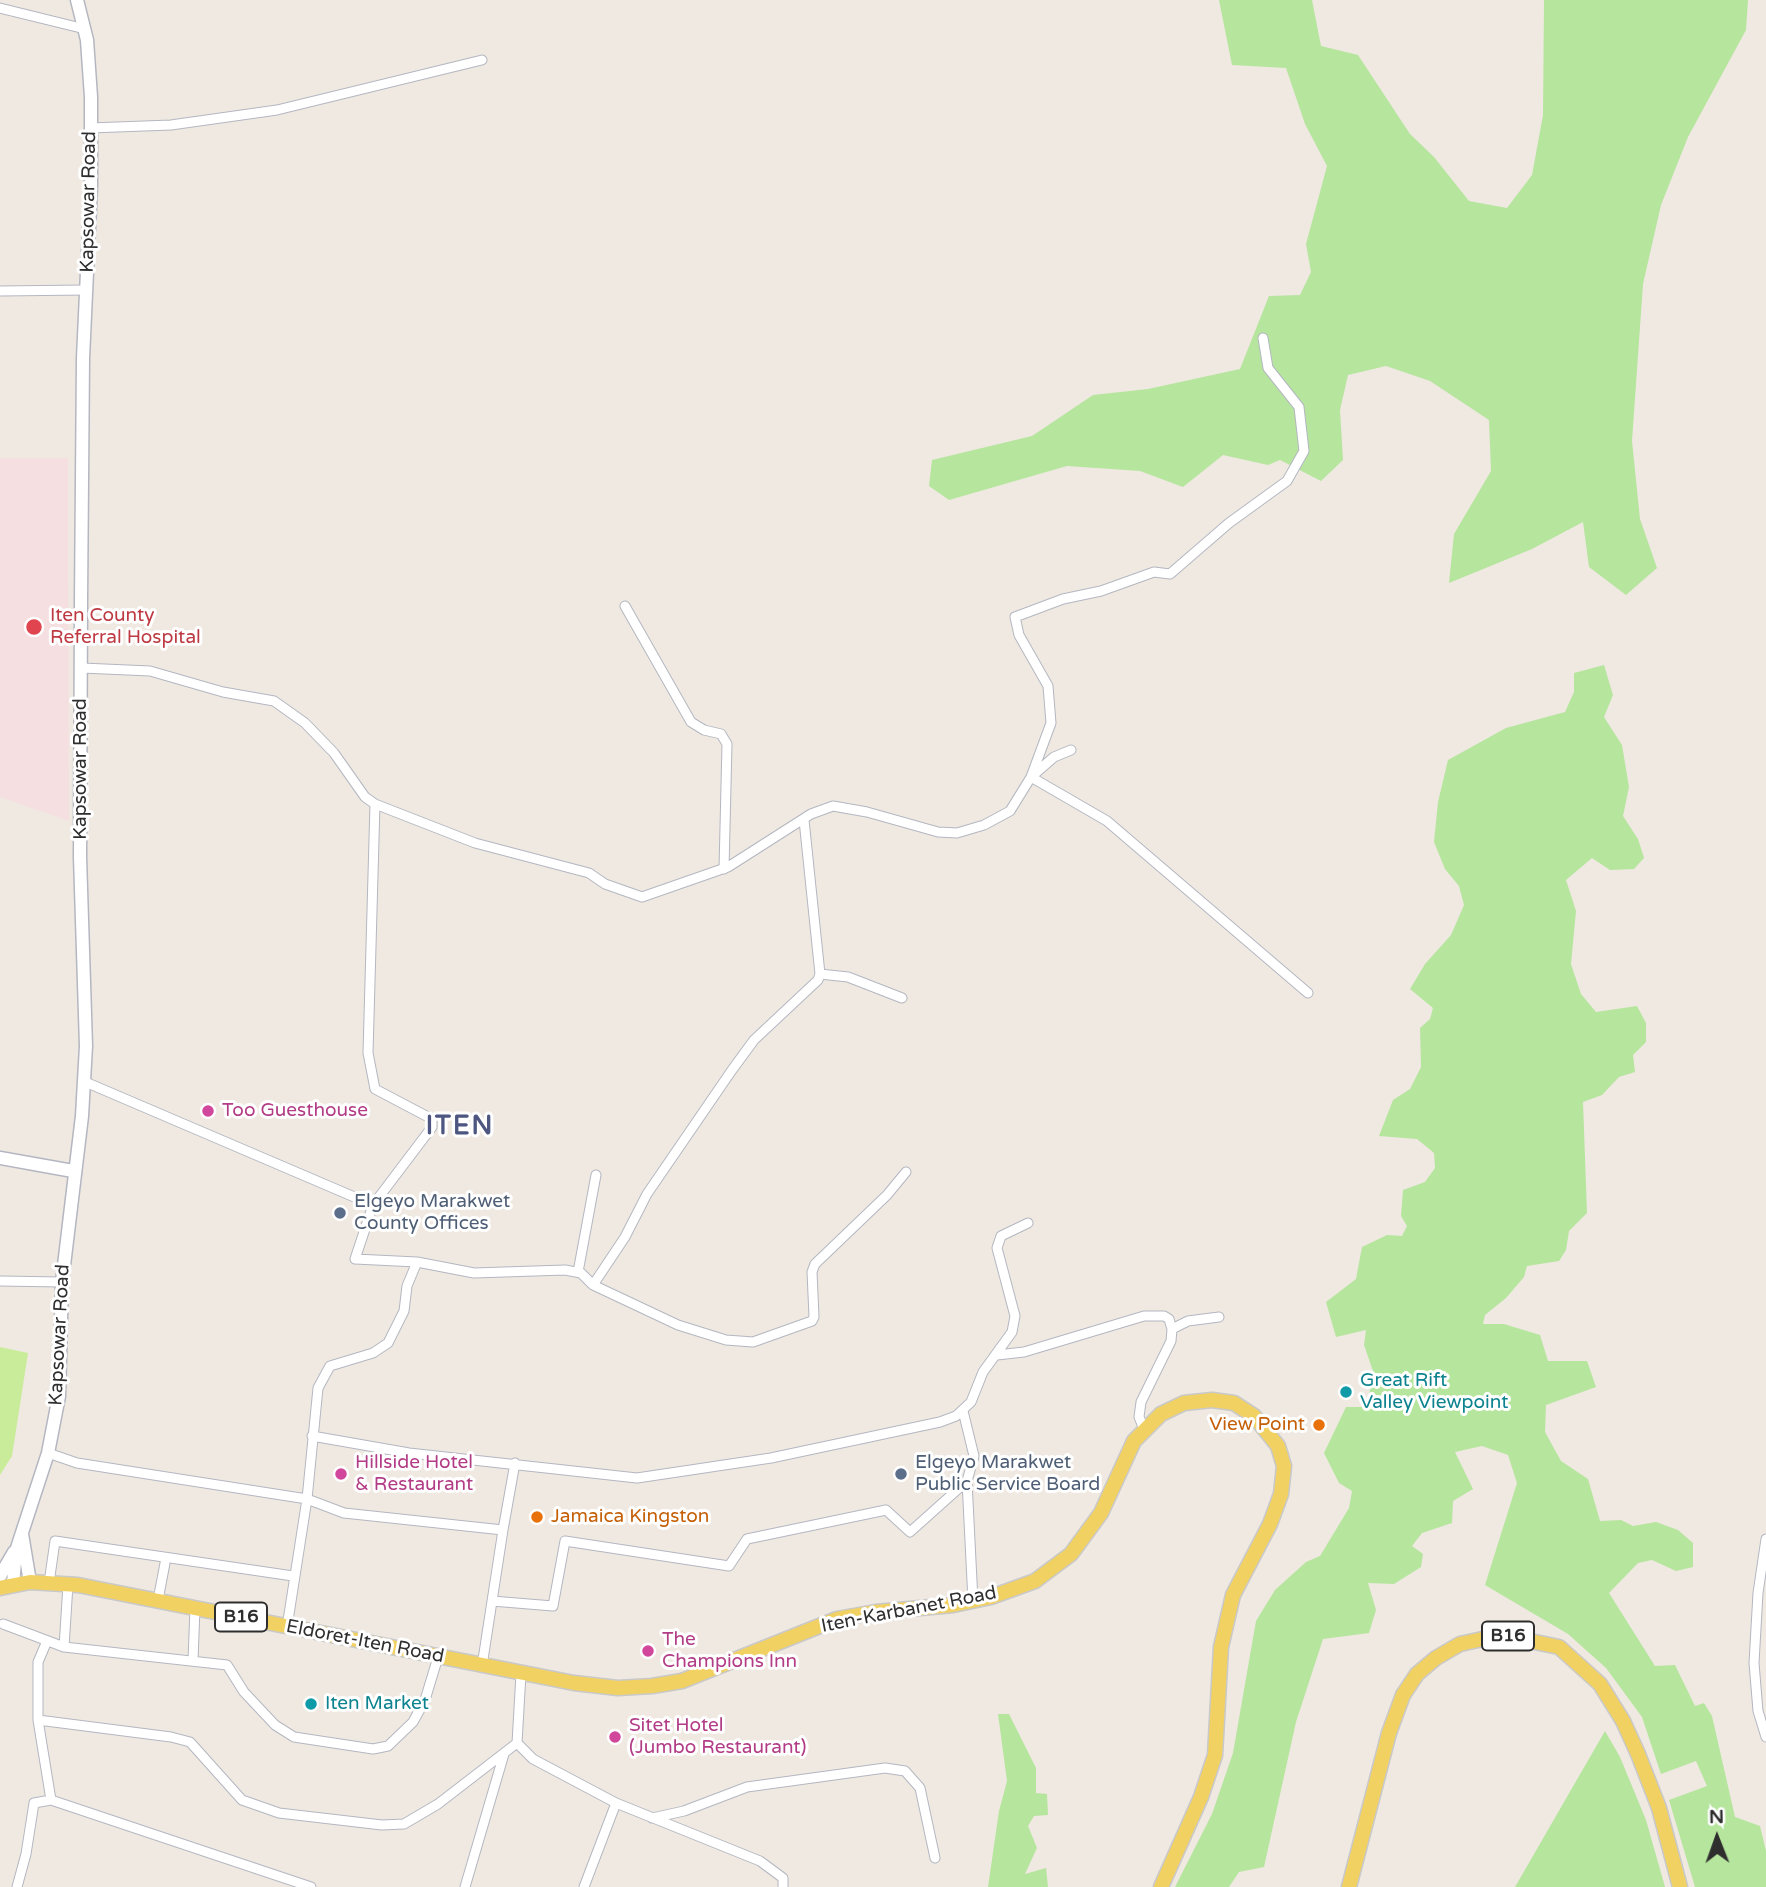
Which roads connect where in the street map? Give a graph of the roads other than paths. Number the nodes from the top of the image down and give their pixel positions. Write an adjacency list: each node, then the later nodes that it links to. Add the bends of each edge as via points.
1 (77, 0): 3 (main road, Kapsowar Road)
2 (0, 8): 3 (street)
3 (85, 29): 5 (main road, Kapsowar Road)
4 (482, 60): 5 (street, via 278,110 171,125)
5 (90, 128): 7 (main road, Kapsowar Road)
6 (0, 290): 7 (street)
7 (87, 290): 10 (main road, Kapsowar Road)
8 (1263, 338): 12 (street, via 1268,368 1299,407 1304,452 1287,481 1170,574 1154,572 1015,617 1019,635 1048,686 1051,723)
9 (625, 606): 15 (street, via 691,722 721,734 727,744)
10 (82, 668): 13 (street, via 150,671 274,701 334,752); 19 (main road, Kapsowar Road)
11 (1071, 750): 12 (street)
12 (1031, 776): 14 (street, via 1010,811 957,833 833,806); 17 (street, via 1107,821)
13 (374, 804): 15 (street, via 463,839 589,873 642,897); 24 (street, via 368,1053 375,1089 432,1119 432,1127)
14 (804, 820): 15 (street); 16 (street)
15 (724, 869)
16 (820, 974): 18 (street, via 848,977); 30 (street, via 762,1032 732,1070 647,1194)
17 (1308, 993)
18 (902, 998)
19 (83, 1082): 21 (main road, Kapsowar Road); 24 (street)
20 (0, 1158): 21 (main road)
21 (73, 1171): 29 (main road, Kapsowar Road)
22 (906, 1172): 30 (street, via 815,1264 814,1317 798,1327 753,1342 726,1340 678,1325)
23 (596, 1175): 27 (street)
24 (373, 1205): 26 (street, via 355,1259)
25 (1028, 1223): 33 (street, via 1001,1236 997,1248 1016,1325)
26 (417, 1262): 27 (street, via 474,1273); 36 (street, via 407,1286 404,1311 388,1343 373,1353 338,1361 324,1373)
27 (578, 1272): 30 (street)
28 (0, 1281): 29 (street)
29 (62, 1282): 37 (main road, Kapsowar Road, via 59,1396)
30 (593, 1285)
31 (1219, 1317): 32 (street, via 1188,1321)
32 (1172, 1329): 33 (street, via 1164,1316 1144,1316 1024,1352); 35 (street, via 1171,1341 1141,1402 1139,1417)
33 (997, 1355): 34 (street)
34 (963, 1410): 38 (street, via 940,1422 771,1458 637,1479); 39 (street, via 974,1456)
35 (1144, 1429): 54 (main road, Iten-Karbanet Road / B16, via 1123,1462 1101,1513 1071,1554 1035,1581); 77 (main road, Iten-Karbanet Road / B16, via 1161,1413 1184,1403 1234,1404 1271,1434 1284,1466 1281,1494 1270,1524 1237,1586 1226,1619 1210,1773)
36 (312, 1436): 38 (street, via 410,1453); 40 (street)
37 (48, 1453): 40 (street, via 77,1464); 42 (main road, Kapsowar Road)
38 (515, 1463): 41 (street)
39 (967, 1481): 53 (street, via 910,1532 886,1510 747,1539 729,1566 565,1541 553,1606); 54 (street)
40 (307, 1499): 41 (street, via 344,1513); 47 (street)
41 (503, 1530): 53 (street)
42 (22, 1533): 44 (main road, Kapsowar Road); 48 (main road, Kapsowar Road)
43 (1766, 1539): 65 (street, via 1754,1663 1758,1711)
44 (16, 1551): 46 (main road); 51 (main road, Kapsowar Road)
45 (166, 1558): 47 (street); 49 (street, via 55,1541); 52 (street)
46 (0, 1576)
47 (293, 1576): 57 (street)
48 (30, 1582): 49 (main road, Eldoret-Iten Road / B16); 51 (main road, Eldoret-Iten Road / B16)
49 (49, 1583): 50 (main road, Eldoret-Iten Road / B16)
50 (68, 1585): 52 (main road, Eldoret-Iten Road / B16); 59 (street)
51 (7, 1586)
52 (158, 1600): 55 (main road, Eldoret-Iten Road / B16)
53 (492, 1601): 62 (street)
54 (973, 1601): 63 (main road, Iten-Karbanet Road / B16, via 837,1619 682,1681 652,1686 618,1688)
55 (195, 1608): 57 (main road, Eldoret-Iten Road / B16); 61 (street)
56 (3, 1624): 58 (street)
57 (287, 1627): 60 (main road, Eldoret-Iten Road / B16)
58 (47, 1641): 59 (street); 64 (street, via 38,1662)
59 (64, 1647): 61 (street)
60 (438, 1657): 61 (street, via 413,1722 388,1746 373,1749 294,1737 275,1726 227,1665); 62 (main road, Eldoret-Iten Road / B16)
61 (193, 1660)
62 (482, 1666): 63 (main road, Iten-Karbanet Road / B16)
63 (521, 1674): 66 (street)
64 (38, 1720): 67 (street, via 190,1742 242,1800 279,1813 382,1825 404,1824); 68 (street)
65 (1766, 1737)
66 (517, 1744): 67 (street); 69 (street, via 533,1759)
67 (504, 1754): 74 (street)
68 (51, 1800): 72 (street, via 34,1803); 73 (street)
69 (617, 1803): 70 (street); 75 (street)
70 (652, 1818): 71 (street, via 747,1787 885,1768 905,1771 920,1788); 76 (street, via 760,1861 783,1878)
71 (935, 1858)
72 (17, 1887)
73 (311, 1887)
74 (465, 1887)
75 (584, 1887)
76 (783, 1887)
77 (1161, 1887)
78 (1349, 1887): 79 (main road, B16, via 1403,1695 1417,1674 1436,1658 1460,1644 1501,1635 1559,1647 1600,1684 1638,1754 1659,1808)
79 (1679, 1887)

